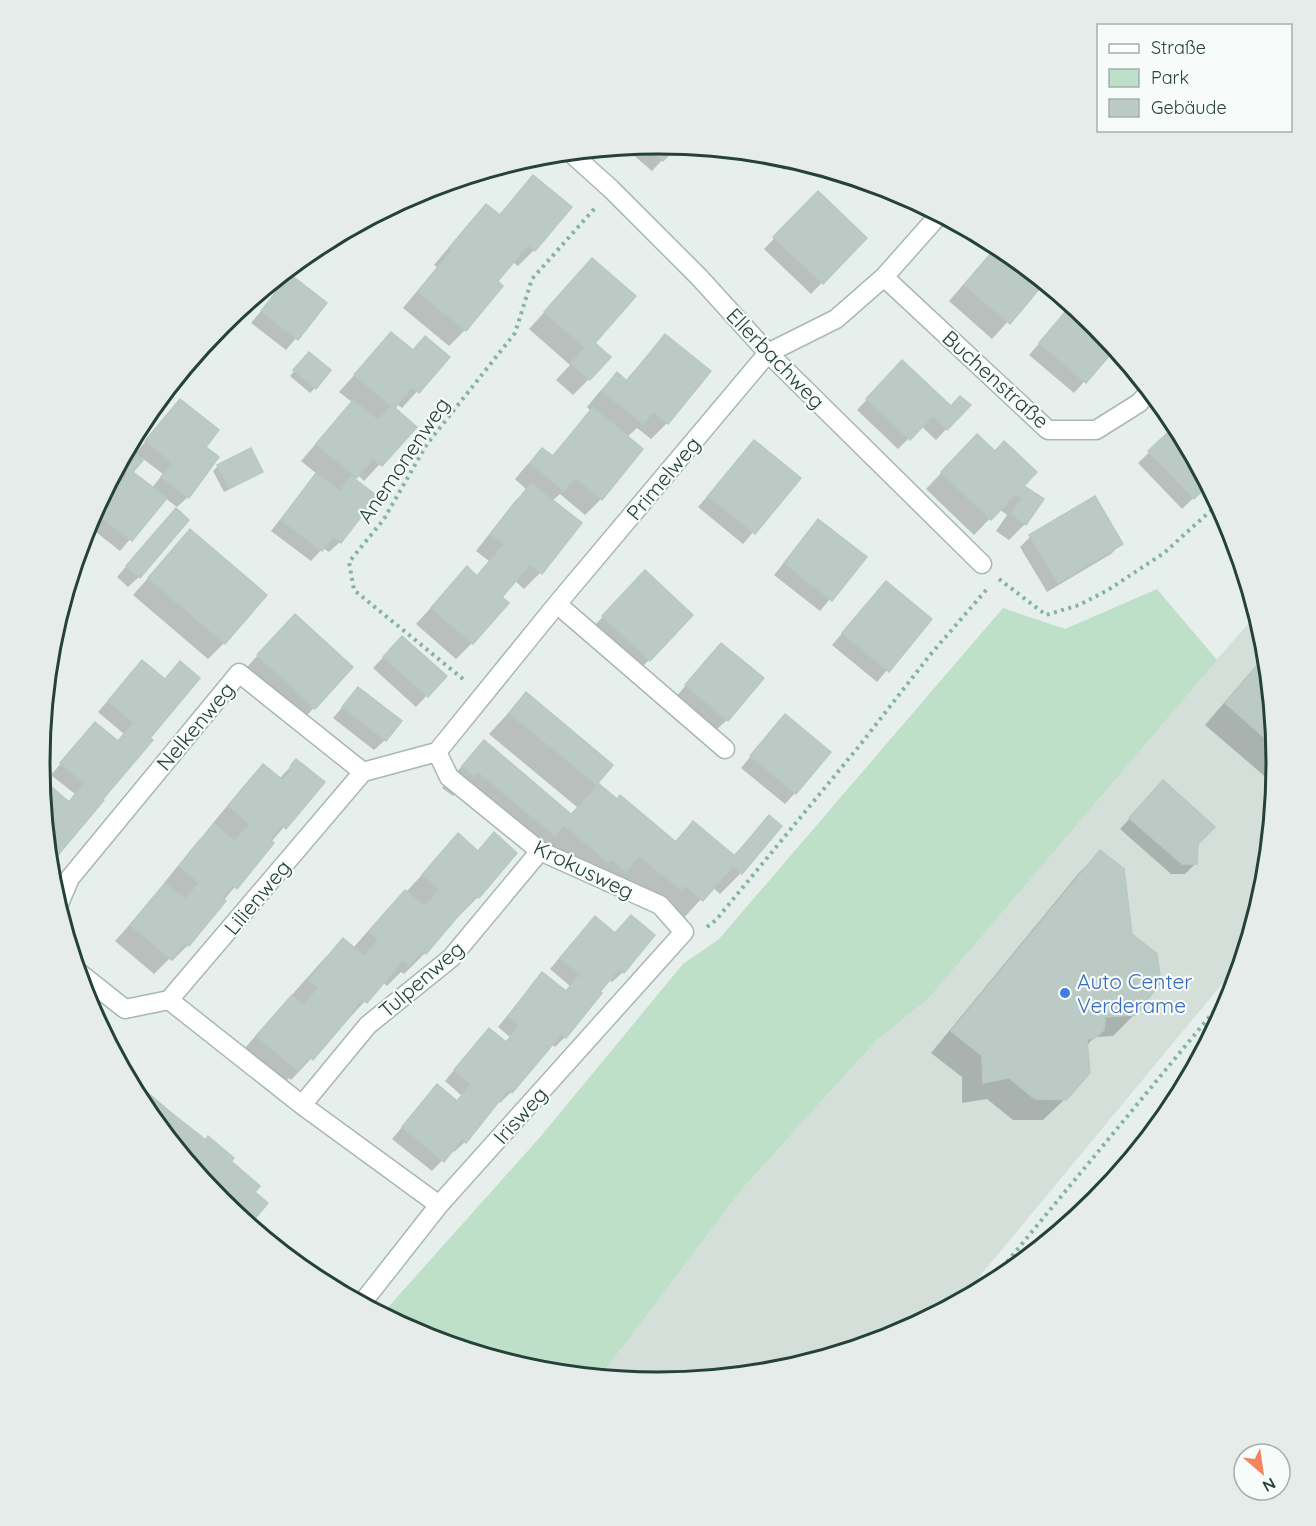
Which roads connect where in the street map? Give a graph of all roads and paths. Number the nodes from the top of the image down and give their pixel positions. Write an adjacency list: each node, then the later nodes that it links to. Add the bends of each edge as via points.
1 (579, 160): 2 (street, Ellerbachweg)
2 (611, 189): 5 (street, Ellerbachweg); 11 (path, Anemonenweg, via 532,279 514,333 427,444 384,519 349,562 354,590)
3 (933, 220): 4 (street)
4 (884, 277): 5 (street, via 836,319); 6 (street, Buchenstraße, via 1048,430 1096,430)
5 (768, 353): 8 (street, Ellerbachweg); 10 (street, Primelweg)
6 (1144, 397)
7 (1211, 510): 9 (path, via 1164,553 1078,605 1046,615)
8 (982, 564): 9 (path)
9 (996, 578): 17 (path, via 716,920 700,933)
10 (557, 604): 11 (street, Primelweg); 12 (street)
11 (482, 694): 13 (street, Primelweg)
12 (724, 749)
13 (437, 752): 14 (street); 15 (street, Krokusweg, via 449,777)
14 (363, 772): 16 (street, Nelkenweg, via 239,673 70,878); 19 (street, Lilienweg)
15 (540, 851): 17 (street, Krokusweg, via 660,905); 21 (street, Tulpenweg, via 451,958 368,1025)
16 (64, 893)
17 (684, 932): 22 (street, Irisweg)
18 (91, 982): 19 (street, via 125,1009)
19 (169, 1000): 21 (street)
20 (1212, 1013): 23 (path)
21 (302, 1105): 22 (street)
22 (439, 1205): 24 (street, Irisweg)
23 (1007, 1261)
24 (367, 1297)

